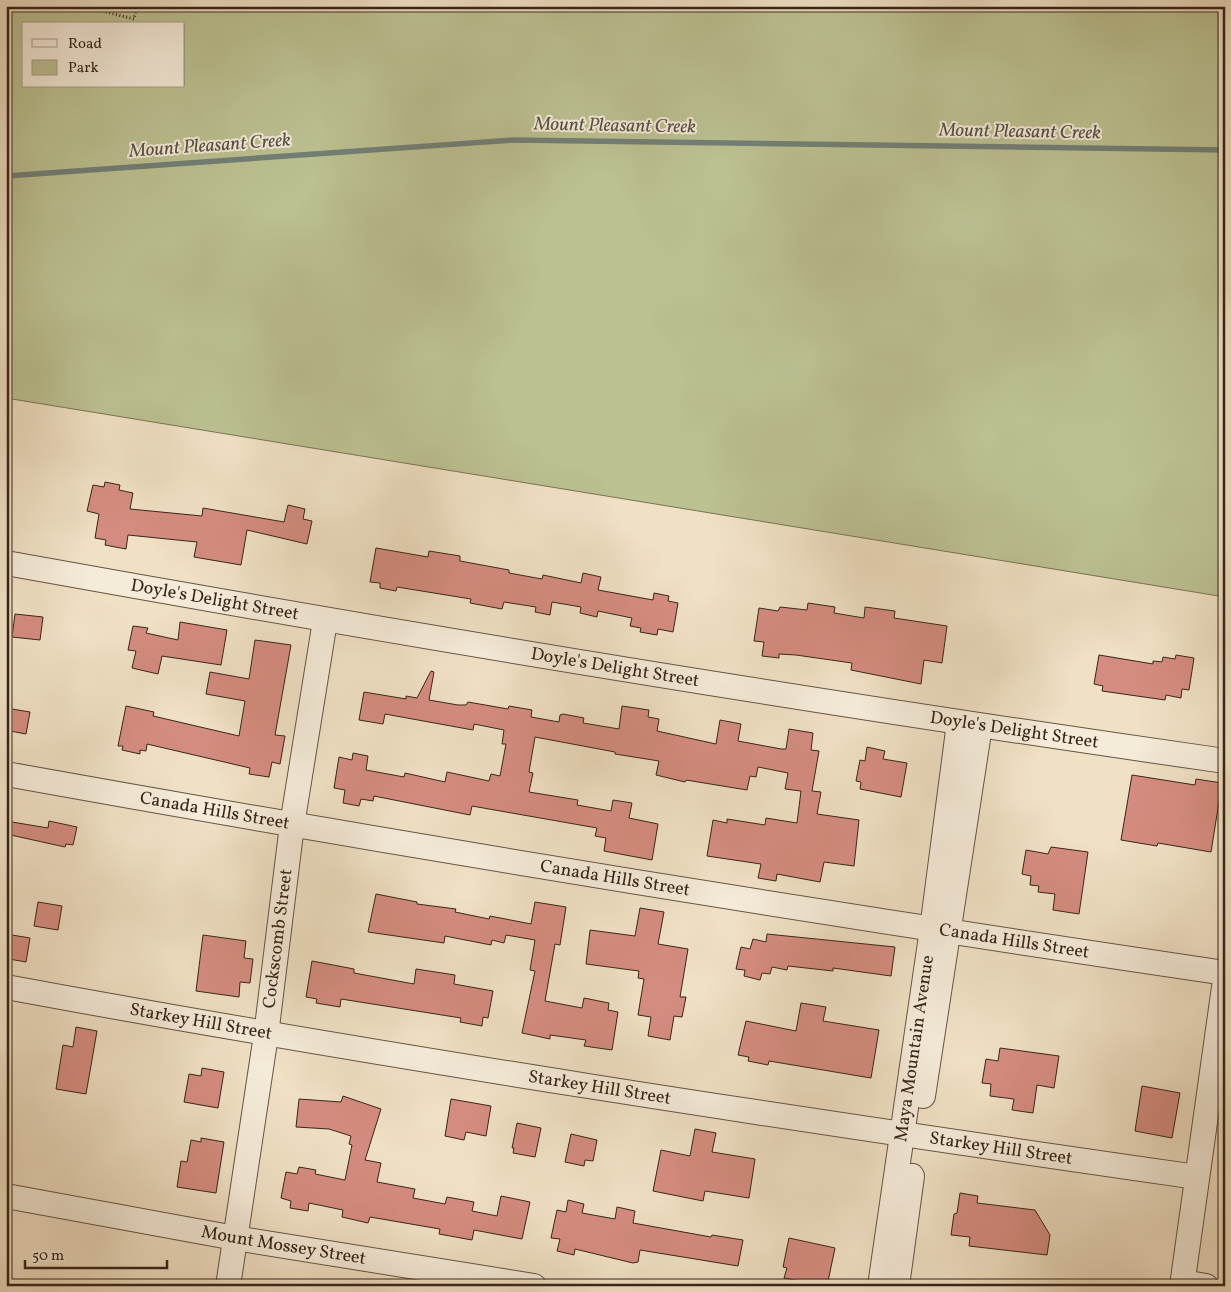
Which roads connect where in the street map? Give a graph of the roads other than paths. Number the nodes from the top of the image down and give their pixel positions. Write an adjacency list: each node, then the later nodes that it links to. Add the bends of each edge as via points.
1 (6, 563): 2 (street, Doyle's Delight Street)
2 (325, 621): 3 (street, Doyle's Delight Street); 6 (street, Cockscomb Street)
3 (970, 725): 4 (street, Doyle's Delight Street); 7 (street, Maya Mountain Avenue)
4 (1225, 761)
5 (6, 774): 6 (street, Canada Hills Street)
6 (292, 826): 7 (street, Canada Hills Street); 11 (street, Cockscomb Street)
7 (941, 930): 8 (street, Canada Hills Street); 12 (street, Maya Mountain Avenue)
8 (1225, 973)
9 (1225, 980): 13 (street)
10 (6, 987): 11 (street, Starkey Hill Street)
11 (266, 1034): 12 (street, Starkey Hill Street); 15 (street, Cockscomb Street)
12 (909, 1136): 13 (street, Starkey Hill Street); 19 (street, Maya Mountain Avenue); 20 (street, Maya Mountain Avenue)
13 (1197, 1177): 16 (street)
14 (6, 1196): 15 (street, Mount Mossey Street)
15 (235, 1238): 17 (street, Cockscomb Street); 18 (street, Mount Mossey Street)
16 (1190, 1285)
17 (228, 1286)
18 (534, 1286)
19 (880, 1286)
20 (897, 1286)

